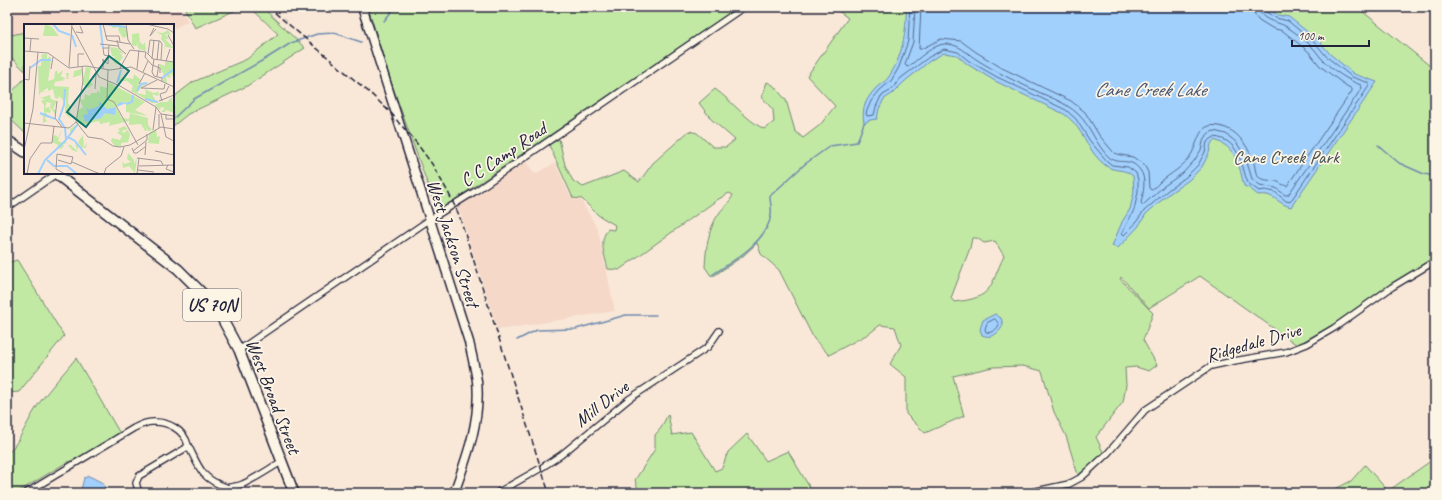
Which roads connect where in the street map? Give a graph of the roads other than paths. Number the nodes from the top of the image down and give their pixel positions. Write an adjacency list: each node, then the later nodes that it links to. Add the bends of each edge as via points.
1 (362, 7): 8 (street, West Jackson Street)
2 (742, 7): 8 (street, C C Camp Road, via 487,183)
3 (7, 140): 4 (main road)
4 (24, 151)
5 (54, 174): 7 (street)
6 (56, 174): 11 (main road, West Broad Street / US 70N, via 178,269 220,315)
7 (7, 208)
8 (429, 220): 11 (street, C C Camp Road); 19 (street, West Jackson Street, via 469,342 477,382 477,415 470,447)
9 (1435, 261): 21 (street, Ridgedale Drive, via 1307,344 1286,352 1211,366 1145,410 1108,453 1082,477 1069,484)
10 (719, 331): 20 (street, Mill Drive, via 708,347 629,399 540,468)
11 (239, 350): 13 (main road, West Broad Street / US 70N)
12 (188, 445): 14 (street, via 204,475); 15 (street, via 180,431 172,426 145,423); 16 (street, via 139,476 136,483)
13 (281, 462): 14 (street, via 243,484); 18 (main road, West Broad Street / US 70N)
14 (226, 487): 17 (street)
15 (26, 493)
16 (138, 493)
17 (221, 493)
18 (294, 493)
19 (454, 493)
20 (497, 493)
21 (1027, 493)

